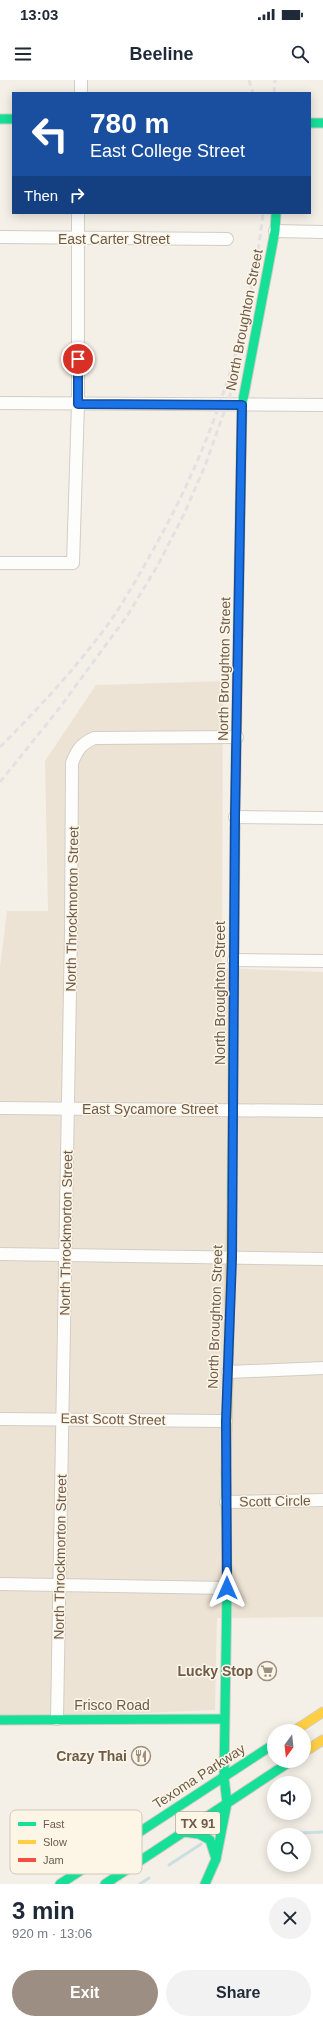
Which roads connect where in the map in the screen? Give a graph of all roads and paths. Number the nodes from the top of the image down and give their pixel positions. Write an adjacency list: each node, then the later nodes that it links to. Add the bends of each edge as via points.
1 (81, 80): 2 (street)
2 (81, 92)
3 (0, 119): 4 (street)
4 (12, 119)
5 (311, 123): 6 (street)
6 (323, 123)
7 (78, 214): 12 (street)
8 (276, 214): 9 (street, North Broughton Street)
9 (275, 231): 10 (street); 16 (street, North Broughton Street)
10 (323, 232)
11 (0, 237): 12 (street, East Carter Street)
12 (78, 239): 13 (street, East Carter Street); 15 (street)
13 (227, 239)
14 (0, 403): 15 (street)
15 (78, 404): 16 (street); 18 (street, via 73,563)
16 (242, 405): 17 (street); 19 (street, North Broughton Street)
17 (323, 405)
18 (0, 563)
19 (237, 737): 20 (street, North Broughton Street); 25 (street, North Throckmorton Street, via 94,738 78,748 72,763)
20 (235, 817): 21 (street); 22 (street, North Broughton Street)
21 (323, 818)
22 (234, 960): 23 (street); 26 (street, North Broughton Street)
23 (323, 961)
24 (0, 1108): 25 (street, East Sycamore Street)
25 (68, 1109): 26 (street, East Sycamore Street); 29 (street, North Throckmorton Street)
26 (233, 1109): 27 (street, East Sycamore Street); 30 (street, North Broughton Street)
27 (323, 1111)
28 (0, 1254): 29 (street)
29 (66, 1256): 30 (street); 35 (street, North Throckmorton Street)
30 (232, 1258): 31 (street); 33 (street, North Broughton Street)
31 (323, 1258)
32 (323, 1368): 33 (street)
33 (228, 1372): 36 (street, North Broughton Street)
34 (0, 1419): 35 (street, East Scott Street)
35 (62, 1419): 36 (street, East Scott Street); 40 (street, North Throckmorton Street)
36 (226, 1421): 38 (street, North Broughton Street)
37 (323, 1500): 38 (street, Scott Circle)
38 (226, 1502): 41 (street, North Broughton Street)
39 (0, 1584): 40 (street)
40 (60, 1586): 41 (street); 43 (street, North Throckmorton Street)
41 (227, 1588): 44 (street, North Broughton Street)
42 (323, 1712): 46 (street)
43 (57, 1719): 44 (street, Frisco Road); 45 (street, Frisco Road)
44 (224, 1719): 51 (street, North Broughton Street)
45 (0, 1720)
46 (305, 1724)
47 (323, 1740): 48 (street)
48 (311, 1748)
49 (267, 1749): 51 (street, Texoma Parkway / TX 91)
50 (281, 1768): 52 (street, TX 91)
51 (224, 1777): 52 (street, North Broughton Street); 53 (street, Texoma Parkway / TX 91)
52 (227, 1804): 54 (street, TX 91); 55 (street, North Broughton Street)
53 (142, 1830)
54 (184, 1832): 55 (street, via 199,1834 210,1840); 56 (street, TX 91)
55 (216, 1858): 61 (street, North Broughton Street)
56 (142, 1860)
57 (75, 1874): 59 (street, Texoma Parkway / TX 91)
58 (120, 1874): 60 (street, TX 91)
59 (60, 1884)
60 (105, 1884)
61 (206, 1884)

